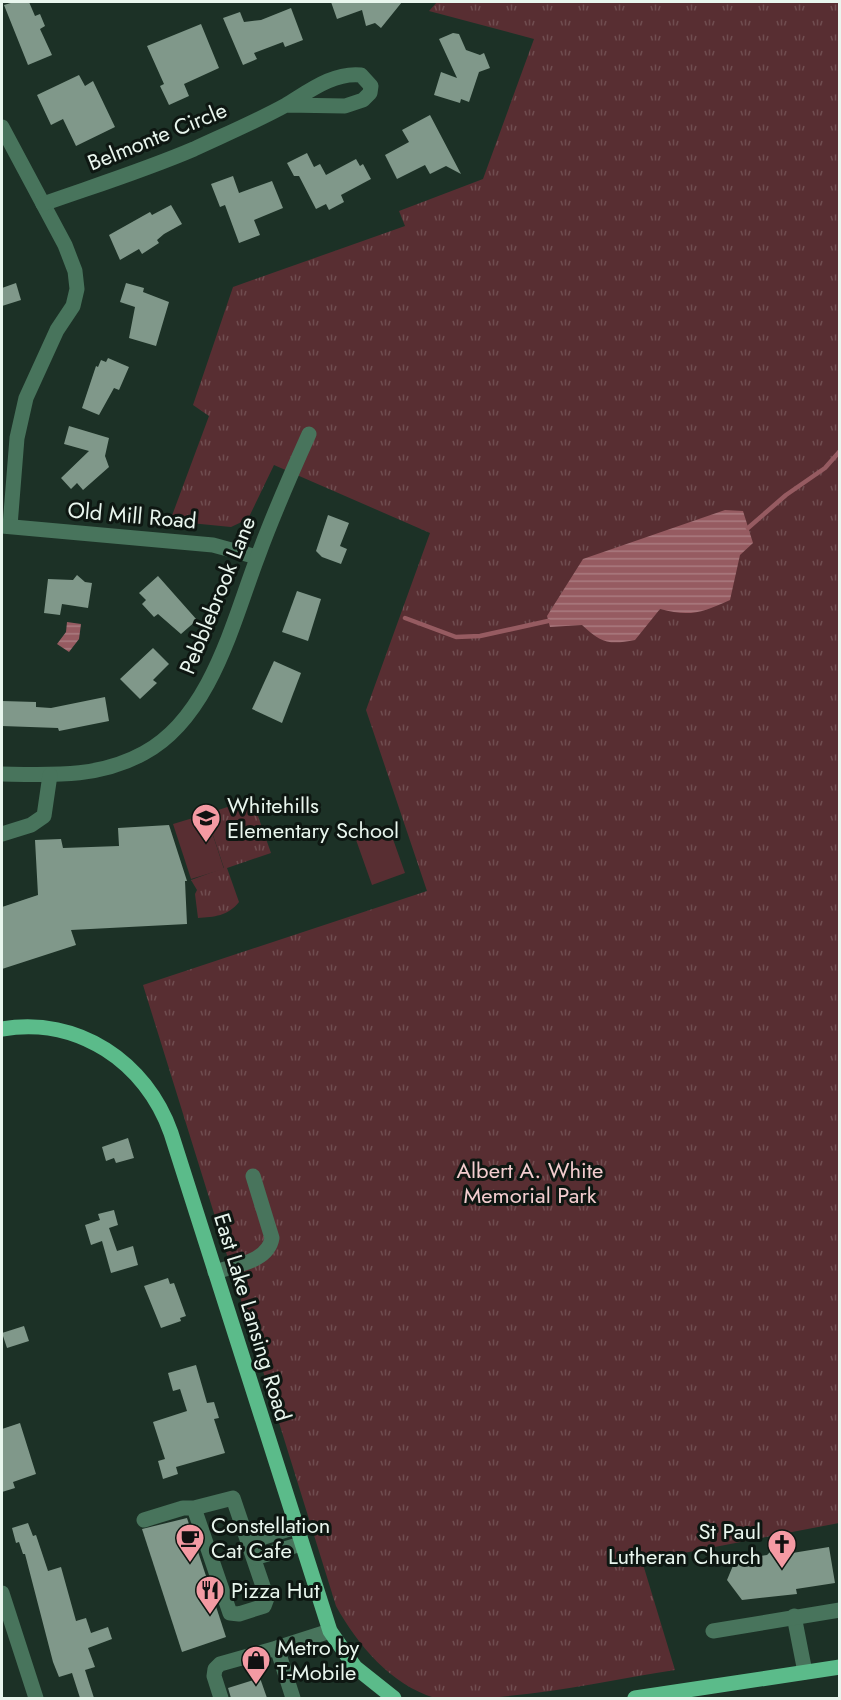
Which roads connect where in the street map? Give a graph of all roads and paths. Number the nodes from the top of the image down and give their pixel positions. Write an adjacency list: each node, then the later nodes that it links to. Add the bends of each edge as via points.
1 (286, 105): 1 (street, Belmonte Circle, via 354,105 370,93 370,86 361,75 353,74 303,92); 3 (street, Belmonte Circle, via 194,149)
2 (2, 127): 3 (street)
3 (43, 204): 5 (street, via 65,245 77,289 73,306 26,398)
4 (309, 434): 6 (street, Pebblebrook Lane)
5 (5, 526): 6 (street, Old Mill Road, via 213,545)
6 (257, 557): 8 (street, Pebblebrook Lane, via 212,677 168,735 146,753 118,765 88,773)
7 (2, 774): 8 (street, Pebblebrook Lane)
8 (50, 775): 9 (street, via 44,816 31,825)
9 (2, 834)
10 (2, 1029): 12 (main road, East Lake Lansing Road, via 38,1027 78,1035 115,1054 139,1076 166,1118)
11 (253, 1176): 12 (street, via 271,1246 259,1258)
12 (215, 1272): 15 (main road, East Lake Lansing Road)
13 (194, 1508): 14 (street); 16 (street, via 233,1498); 18 (street, via 230,1613 239,1614 267,1602)
14 (144, 1520)
15 (296, 1527): 16 (street); 17 (main road, East Lake Lansing Road)
16 (249, 1542): 18 (street)
17 (301, 1544): 18 (street); 22 (main road, East Lake Lansing Road)
18 (254, 1558)
19 (2, 1593): 27 (street)
20 (840, 1610): 21 (street)
21 (794, 1616): 23 (street); 26 (street)
22 (330, 1631): 24 (street); 30 (main road, East Lake Lansing Road, via 355,1667)
23 (713, 1631)
24 (277, 1648): 28 (street, via 220,1664 214,1676); 29 (street)
25 (840, 1667): 26 (main road)
26 (805, 1672): 31 (main road)
27 (36, 1698)
28 (221, 1698)
29 (293, 1698)
30 (394, 1698)
31 (635, 1698)

